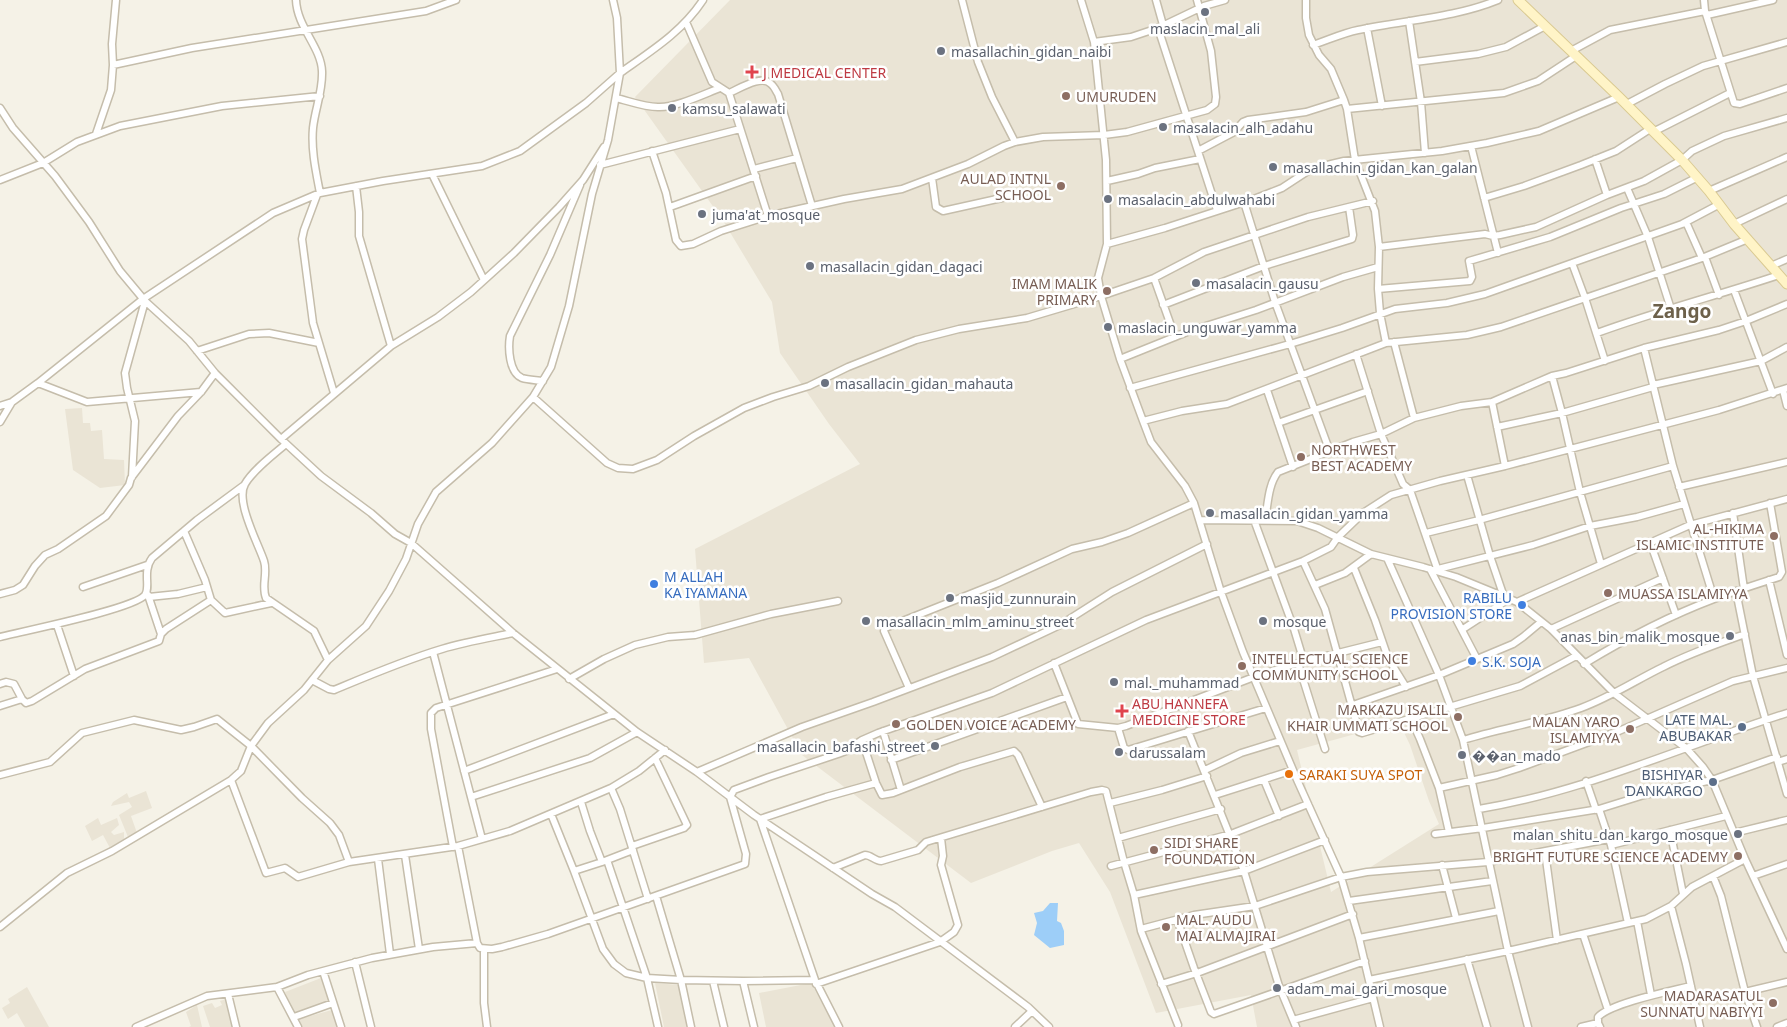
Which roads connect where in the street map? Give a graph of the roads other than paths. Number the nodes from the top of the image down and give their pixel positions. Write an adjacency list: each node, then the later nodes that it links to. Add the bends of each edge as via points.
1 (116, 0): 30 (street)
2 (296, 0): 23 (street, via 298,18)
3 (456, 0): 23 (street, via 426,11)
4 (613, 0): 31 (street)
5 (703, 0): 19 (street)
6 (962, 0): 52 (street, via 978,62)
7 (1081, 0): 24 (street)
8 (1156, 0): 21 (street)
9 (1197, 0): 16 (street)
10 (1225, 0): 16 (street)
11 (1306, 0): 26 (street, via 1306,18)
12 (1498, 0): 18 (street)
13 (1518, 0): 20 (street)
14 (1704, 0): 17 (street)
15 (1773, 0): 17 (street)
16 (1199, 8): 21 (street); 45 (street, via 1210,51 1216,97 1212,107)
17 (1706, 13): 27 (street, via 1610,30); 28 (street)
18 (1409, 21): 22 (street); 29 (street)
19 (686, 22): 31 (street, via 675,34); 32 (street, via 712,82)
20 (1544, 26): 27 (street); 29 (street, via 1506,47)
21 (1160, 27): 24 (street); 45 (street)
22 (1368, 28): 26 (street); 42 (street)
23 (305, 30): 30 (street, via 192,48); 36 (street, via 321,64)
24 (1094, 42): 50 (street)
25 (1787, 42): 28 (street)
26 (1313, 45): 39 (street, via 1332,69)
27 (1573, 54): 37 (street); 40 (street, via 1538,81 1522,88)
28 (1721, 60): 35 (street); 41 (street)
29 (1415, 62): 40 (street)
30 (113, 65): 49 (street, via 111,90)
31 (620, 73): 38 (street); 66 (street, via 586,103 520,151 482,166)
32 (720, 88): 34 (street); 38 (street, via 660,108)
33 (1787, 88): 35 (street, via 1740,104 1734,103)
34 (729, 93): 47 (street); 58 (street, via 760,80 772,84)
35 (1730, 93): 48 (street)
36 (320, 96): 49 (street, via 222,106 120,126); 75 (street, via 313,128)
37 (1619, 97): 41 (street); 53 (street, via 1539,131)
38 (616, 98): 51 (street)
39 (1344, 100): 44 (street); 55 (street, via 1306,112 1248,120 1234,132)
40 (1422, 102): 42 (street); 56 (street)
41 (1626, 104): 48 (street)
42 (1382, 106): 44 (street)
43 (0, 108): 63 (street)
44 (1347, 109): 61 (street)
45 (1186, 116): 50 (street, via 1143,129); 55 (street)
46 (1787, 118): 62 (street, via 1724,136 1692,151)
47 (740, 129): 54 (street); 65 (street)
48 (1652, 131): 60 (street); 62 (street)
49 (96, 134): 63 (street)
50 (1104, 135): 52 (street, via 1043,137); 71 (street)
51 (608, 140): 64 (street); 70 (street)
52 (1015, 142): 67 (street)
53 (1471, 146): 56 (street); 78 (street)
54 (652, 151): 64 (street); 86 (street)
55 (1198, 151): 59 (street)
56 (1425, 153): 61 (street)
57 (1787, 157): 74 (street)
58 (797, 158): 65 (street); 84 (street)
59 (1200, 159): 71 (street); 87 (street)
60 (1595, 159): 77 (street); 78 (street)
61 (1355, 160): 80 (street); 81 (street, via 1308,171 1282,188)
62 (1682, 160): 68 (street); 73 (street)
63 (43, 163): 69 (street); 114 (street)
64 (600, 165): 137 (street, via 569,306 551,367)
65 (755, 173): 86 (street); 88 (street)
66 (432, 174): 72 (street); 107 (street)
67 (932, 178): 76 (street, via 936,207 942,211); 84 (street, via 902,189)
68 (1696, 178): 74 (street); 82 (street, via 1664,194)
69 (0, 180)
70 (583, 180): 107 (street); 137 (street, via 508,346 515,372 520,378)
71 (1107, 181): 95 (street)
72 (356, 186): 75 (street); 126 (street, via 359,236)
73 (1627, 188): 77 (street); 82 (street)
74 (1708, 191): 83 (street)
75 (319, 194): 114 (street, via 273,213); 124 (street, via 302,240)
76 (1015, 195)
77 (1608, 195): 92 (street, via 1536,227)
78 (1484, 198): 92 (street)
79 (1787, 200): 90 (street)
80 (1373, 201): 85 (street); 96 (street)
81 (1244, 202): 87 (street); 91 (street)
82 (1633, 204): 93 (street); 97 (street, via 1550,237)
83 (1718, 205): 89 (street); 90 (street)
84 (812, 206): 88 (street)
85 (1349, 207): 91 (street); 101 (street, via 1352,239)
86 (670, 208): 88 (street, via 676,240 681,246)
87 (1217, 210): 95 (street)
88 (768, 216)
89 (1686, 222): 93 (street); 98 (street)
90 (1734, 224): 94 (street)
91 (1254, 236): 101 (street); 106 (street, via 1204,252)
92 (1493, 236): 96 (street, via 1485,234); 97 (street)
93 (1648, 237): 100 (street); 104 (street)
94 (1748, 240): 98 (street); 102 (street)
95 (1108, 244): 112 (street, via 1098,278)
96 (1379, 248): 103 (street)
97 (1498, 253): 109 (street, via 1469,261 1470,281)
98 (1703, 257): 104 (street); 111 (street)
99 (1787, 259): 102 (street)
100 (1572, 263): 113 (street); 119 (street, via 1485,294)
101 (1264, 266): 115 (street); 117 (street)
102 (1771, 266): 105 (street)
103 (1378, 267): 109 (street); 115 (street, via 1343,276)
104 (1659, 271): 113 (street); 118 (street)
105 (1780, 275): 108 (street); 110 (street)
106 (1154, 278): 112 (street); 117 (street)
107 (484, 280): 126 (street, via 438,317)
108 (1787, 284)
109 (1378, 289): 119 (street)
110 (1734, 290): 111 (street); 120 (street)
111 (1719, 294): 118 (street)
112 (1101, 296): 131 (street); 147 (street, via 1027,318 916,340 809,386 744,408 657,460 633,469 607,463)
113 (1586, 298): 121 (street); 123 (street, via 1481,332)
114 (144, 300): 129 (street); 138 (street); 148 (street, via 125,373)
115 (1275, 302): 122 (street); 125 (street)
116 (1787, 304): 120 (street)
117 (1163, 305): 122 (street)
118 (1671, 309): 121 (street)
119 (1380, 314): 123 (street); 125 (street)
120 (1746, 322): 128 (street); 133 (street)
121 (1597, 333): 132 (street)
122 (1175, 337): 131 (street)
123 (1390, 342): 130 (street); 155 (street)
124 (319, 343): 129 (street, via 269,333 249,334); 145 (street)
125 (1290, 344): 135 (street); 140 (street)
126 (391, 346): 145 (street)
127 (1787, 347): 133 (street)
128 (1644, 348): 132 (street); 139 (street)
129 (197, 351): 134 (street)
130 (1356, 354): 135 (street); 143 (street)
131 (1120, 359): 140 (street)
132 (1605, 361): 136 (street)
133 (1761, 361): 139 (street); 146 (street)
134 (215, 373): 144 (street); 162 (street)
135 (1302, 376): 142 (street); 153 (street)
136 (1552, 376): 150 (street); 154 (street)
137 (543, 381): 147 (street)
138 (38, 383): 148 (street, via 87,402); 149 (street)
139 (1653, 386): 154 (street); 159 (street)
140 (1130, 388): 156 (street)
141 (1785, 389): 146 (street); 152 (street)
142 (1267, 390): 156 (street, via 1227,404); 158 (street)
143 (1368, 391): 153 (street); 161 (street)
144 (201, 392): 148 (street); 170 (street, via 178,416)
145 (334, 393): 162 (street)
146 (1773, 394): 159 (street)
147 (533, 397): 190 (street, via 492,443 436,492)
148 (130, 398): 170 (street, via 136,421)
149 (12, 402): 151 (street); 157 (street)
150 (1492, 402): 155 (street); 160 (street)
151 (0, 406)
152 (1787, 406)
153 (1314, 410): 158 (street); 164 (street)
154 (1562, 413): 160 (street); 163 (street)
155 (1414, 418): 161 (street)
156 (1143, 421): 176 (street, via 1151,442)
157 (0, 422)
158 (1278, 423): 168 (street)
159 (1662, 424): 163 (street); 167 (street)
160 (1496, 427): 166 (street)
161 (1381, 434): 164 (street); 173 (street, via 1400,477)
162 (283, 442): 171 (street); 190 (street, via 321,476)
163 (1570, 450): 166 (street); 174 (street)
164 (1330, 452): 168 (street)
165 (1787, 462): 172 (street)
166 (1505, 466): 169 (street)
167 (1673, 466): 172 (street); 174 (street)
168 (1293, 467): 182 (street, via 1278,472 1274,478)
169 (1467, 475): 173 (street); 183 (street)
170 (131, 478): 209 (street, via 106,516 46,555 23,585)
171 (243, 486): 186 (street); 216 (street, via 245,511 266,571 264,593)
172 (1679, 487): 178 (street)
173 (1410, 490): 187 (street); 188 (street, via 1391,496 1362,513)
174 (1580, 492): 183 (street); 185 (street)
175 (1787, 500): 177 (street)
176 (1194, 503): 180 (street); 246 (street, via 1119,536 1072,549 998,583 885,628)
177 (1770, 503): 179 (street); 202 (street, via 1782,572 1779,577)
178 (1684, 504): 184 (street); 185 (street)
179 (1733, 513): 184 (street); 206 (street)
180 (1200, 520): 181 (street); 191 (street)
181 (1254, 520): 182 (street); 200 (street)
182 (1265, 520): 188 (street, via 1297,521)
183 (1480, 520): 187 (street); 193 (street)
184 (1690, 525): 189 (street); 212 (street)
185 (1590, 526): 193 (street); 196 (street)
186 (184, 531): 197 (street); 205 (street)
187 (1426, 533): 199 (street)
188 (1338, 537): 192 (street); 195 (street, via 1331,547)
189 (1650, 542): 196 (street); 201 (street)
190 (411, 543): 222 (street); 232 (street, via 389,591 366,626)
191 (1206, 544): 208 (street); 246 (street, via 1112,592 1060,625 992,658)
192 (1372, 554): 194 (street); 198 (street)
193 (1490, 556): 199 (street); 211 (street)
194 (1387, 558): 199 (street); 238 (street)
195 (1303, 561): 200 (street); 203 (street)
196 (1602, 564): 215 (street)
197 (147, 565): 204 (street); 210 (street)
198 (1354, 568): 203 (street); 226 (street)
199 (1436, 570): 211 (street); 220 (street)
200 (1273, 574): 208 (street); 233 (street, via 1294,629)
201 (1663, 578): 217 (street); 221 (street)
202 (1769, 580): 206 (street); 229 (street)
203 (1315, 585): 228 (street)
204 (83, 587)
205 (207, 587): 210 (street, via 178,594); 213 (street)
206 (1744, 589): 207 (street)
207 (1736, 591): 212 (street); 224 (street)
208 (1221, 592): 234 (street, via 1146,620); 241 (street)
209 (0, 594)
210 (148, 594): 219 (street, via 133,602); 223 (street)
211 (1507, 598): 215 (street); 220 (street)
212 (1714, 599): 217 (street)
213 (211, 600): 216 (street, via 225,613); 223 (street)
214 (838, 601): 242 (street, via 771,614 694,635 635,645)
215 (1517, 602): 218 (street)
216 (271, 603): 232 (street, via 314,631)
217 (1676, 615): 235 (street)
218 (1541, 622): 221 (street); 231 (street, via 1513,644)
219 (57, 625): 225 (street); 239 (street)
220 (1463, 629): 231 (street)
221 (1551, 629): 230 (street)
222 (513, 633): 227 (street); 237 (street)
223 (161, 634): 239 (street, via 159,641)
224 (1745, 634): 240 (street); 247 (street, via 1695,651)
225 (0, 637)
226 (1382, 642): 228 (street); 245 (street)
227 (433, 652): 243 (street, via 334,690); 250 (street)
228 (1339, 654): 233 (street); 251 (street)
229 (1787, 655)
230 (1576, 656): 235 (street); 253 (street, via 1520,686)
231 (1477, 659): 238 (street)
232 (328, 660): 243 (street)
233 (1301, 662): 241 (street); 269 (street)
234 (1054, 663): 248 (street); 261 (street, via 992,693)
235 (1584, 664): 247 (street)
236 (1787, 668): 240 (street)
237 (557, 670): 242 (street); 250 (street)
238 (1439, 675): 245 (street); 253 (street)
239 (74, 676): 249 (street, via 32,702 26,703)
240 (1753, 676): 258 (street, via 1733,681); 259 (street)
241 (1254, 677): 254 (street); 260 (street)
242 (569, 679): 256 (street)
243 (312, 680): 267 (street, via 268,723)
244 (0, 684): 249 (street, via 14,684)
245 (1406, 687): 251 (street)
246 (909, 688): 277 (street, via 802,727)
247 (1615, 694): 258 (street); 265 (street, via 1582,708)
248 (1067, 697): 260 (street, via 1078,724); 274 (street)
249 (22, 699): 252 (street)
250 (448, 704): 276 (street); 316 (street, via 430,713 430,720)
251 (1353, 705): 257 (street, via 1359,732 1362,733)
252 (0, 706)
253 (1452, 706): 257 (street); 265 (street)
254 (1266, 708): 262 (street); 266 (street)
255 (1787, 713): 259 (street)
256 (614, 714): 263 (street); 276 (street)
257 (1411, 719): 287 (street)
258 (1646, 719): 268 (street); 282 (street, via 1565,752)
259 (1765, 720): 268 (street); 272 (street)
260 (1118, 728): 262 (street, via 1124,748 1128,750)
261 (883, 731): 264 (street); 274 (street)
262 (1188, 731): 278 (street)
263 (637, 732): 270 (street); 291 (street, via 590,758)
264 (862, 740): 285 (street); 292 (street, via 846,751 734,790)
265 (1463, 740): 282 (street)
266 (1280, 741): 275 (street); 278 (street, via 1241,753)
267 (251, 746): 279 (street, via 217,719 181,730 134,720 82,733 50,762); 280 (street, via 241,771); 323 (street, via 330,823 339,835)
268 (1687, 748): 283 (street); 284 (street)
269 (1325, 749)
270 (665, 750): 271 (street); 277 (street)
271 (655, 758): 286 (street); 317 (street, via 686,825)
272 (1777, 759): 273 (street); 283 (street); 289 (street)
273 (1787, 759)
274 (891, 760): 288 (street)
275 (1293, 770): 281 (street); 295 (street)
276 (464, 771): 291 (street)
277 (697, 772): 292 (street)
278 (1206, 773): 290 (street); 294 (street, via 1162,790)
279 (0, 776)
280 (230, 780): 323 (street, via 266,872 285,868 302,877); 352 (street, via 112,851 67,873)
281 (1264, 780): 290 (street); 301 (street)
282 (1473, 780): 287 (street); 298 (street)
283 (1712, 780): 299 (street, via 1644,795); 302 (street)
284 (1586, 781): 298 (street); 299 (street)
285 (876, 783): 288 (street, via 882,795); 303 (street)
286 (611, 788): 293 (street); 317 (street)
287 (1439, 788): 307 (street)
288 (901, 790): 296 (street, via 1014,751)
289 (1787, 794)
290 (1215, 796): 297 (street)
291 (471, 797): 313 (street)
292 (730, 797): 303 (street); 339 (street, via 746,854 745,864)
293 (581, 802): 300 (street); 322 (street, via 590,831)
294 (1110, 803): 296 (street, via 1108,794 1102,790); 312 (street)
295 (1308, 804): 301 (street); 314 (street)
296 (1042, 807): 311 (street)
297 (1221, 809): 308 (street); 312 (street)
298 (1479, 809): 305 (street)
299 (1598, 810): 305 (street); 315 (street)
300 (551, 814): 313 (street); 330 (street)
301 (1279, 816): 308 (street)
302 (1726, 816): 306 (street); 310 (street)
303 (760, 819): 329 (street); 375 (street)
304 (1787, 820): 310 (street)
305 (1483, 828): 307 (street); 325 (street)
306 (1670, 830): 315 (street); 337 (street)
307 (1449, 832): 309 (street)
308 (1231, 834): 324 (street); 331 (street)
309 (1435, 834)
310 (1734, 834): 321 (street)
311 (941, 838): 329 (street, via 926,842 918,850 881,861 865,855); 357 (street, via 944,856 941,865 958,925)
312 (1118, 838): 324 (street)
313 (482, 840): 316 (street)
314 (1324, 840): 331 (street); 334 (street)
315 (1610, 842): 318 (street); 351 (street)
316 (456, 847): 319 (street); 358 (street)
317 (632, 848): 322 (street); 340 (street)
318 (1545, 852): 325 (street); 356 (street)
319 (405, 855): 320 (street); 360 (street)
320 (378, 859): 323 (street); 364 (street)
321 (1745, 859): 332 (street); 333 (street)
322 (605, 861): 330 (street); 344 (street)
323 (349, 862)
324 (1124, 862): 328 (street); 338 (street)
325 (1488, 862): 327 (street); 335 (street)
326 (1787, 864): 333 (street)
327 (1442, 865): 334 (street); 336 (street)
328 (1111, 866)
329 (833, 868): 357 (street, via 895,907)
330 (574, 871): 348 (street)
331 (1244, 871): 338 (street); 342 (street)
332 (1713, 876): 337 (street); 381 (street, via 1725,907)
333 (1753, 876): 362 (street)
334 (1341, 877): 341 (street); 342 (street)
335 (1492, 880): 336 (street); 345 (street)
336 (1447, 886): 341 (street); 347 (street)
337 (1683, 894): 343 (street)
338 (1134, 895): 353 (street)
339 (656, 896): 340 (street); 371 (street)
340 (648, 899): 344 (street)
341 (1349, 902): 346 (street)
342 (1255, 906): 349 (street); 359 (street)
343 (1671, 906): 350 (street); 378 (street)
344 (622, 908): 348 (street); 370 (street)
345 (1499, 911): 347 (street); 363 (street)
346 (1353, 914): 355 (street); 359 (street)
347 (1456, 918): 355 (street)
348 (592, 919): 361 (street, via 502,947); 370 (street, via 603,949 614,964 626,973)
349 (1177, 919): 353 (street); 369 (street)
350 (1637, 921): 351 (street); 383 (street)
351 (1628, 923): 354 (street)
352 (0, 926)
353 (1141, 929): 377 (street)
354 (1583, 934): 356 (street); 386 (street)
355 (1359, 938): 367 (street)
356 (1557, 940): 363 (street)
357 (940, 942): 375 (street); 387 (street)
358 (477, 943): 360 (street); 361 (street)
359 (1266, 948): 369 (street); 380 (street)
360 (419, 949): 364 (street)
361 (484, 949): 398 (street)
362 (1787, 949)
363 (1508, 951): 365 (street); 409 (street)
364 (390, 954): 366 (street)
365 (1467, 959): 372 (street); 408 (street)
366 (356, 962): 368 (street); 397 (street)
367 (1365, 962): 372 (street); 380 (street)
368 (323, 971): 379 (street); 385 (street)
369 (1196, 973): 377 (street); 380 (street, via 1214,1014)
370 (647, 978): 371 (street); 399 (street)
371 (681, 980): 373 (street); 400 (street)
372 (1369, 980): 384 (street)
373 (713, 981): 374 (street); 401 (street)
374 (743, 981): 375 (street); 402 (street)
375 (816, 982): 403 (street)
376 (1787, 982): 381 (street)
377 (1161, 984): 391 (street)
378 (1691, 986): 383 (street); 411 (street)
379 (277, 987): 382 (street); 388 (street)
380 (1281, 991): 389 (street)
381 (1745, 992): 412 (street)
382 (228, 994): 393 (street, via 208,996); 394 (street)
383 (1651, 996): 386 (street)
384 (1373, 998): 389 (street); 407 (street)
385 (333, 1004): 388 (street); 396 (street)
386 (1608, 1010): 392 (street, via 1598,1017)
387 (1032, 1011): 404 (street); 405 (street)
388 (294, 1017): 395 (street)
389 (1293, 1020): 406 (street)
390 (1787, 1023): 413 (street)
391 (1178, 1025)
392 (1599, 1025): 410 (street)
393 (136, 1027)
394 (236, 1027)
395 (298, 1027)
396 (341, 1027)
397 (371, 1027)
398 (487, 1027)
399 (658, 1027)
400 (691, 1027)
401 (724, 1027)
402 (754, 1027)
403 (839, 1027)
404 (1015, 1027)
405 (1049, 1027)
406 (1296, 1027)
407 (1380, 1027)
408 (1487, 1027)
409 (1528, 1027)
410 (1581, 1027)
411 (1700, 1027)
412 (1757, 1027)
413 (1777, 1027)

